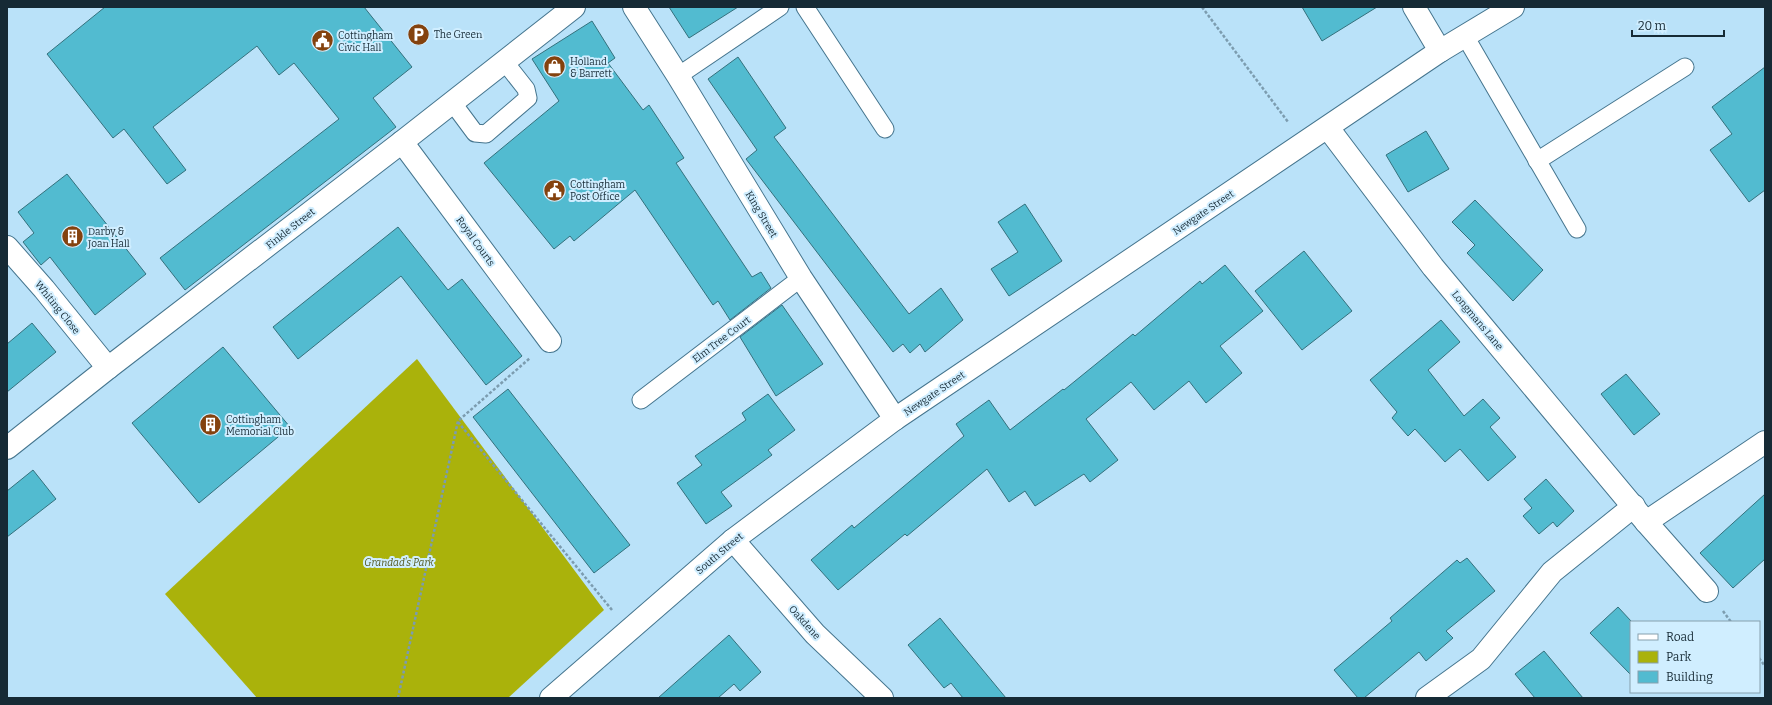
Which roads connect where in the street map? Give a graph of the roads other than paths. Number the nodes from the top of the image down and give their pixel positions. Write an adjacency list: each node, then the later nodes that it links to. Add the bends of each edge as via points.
1 (574, 7): 9 (street, Finkle Street)
2 (634, 7): 11 (street, King Street)
3 (780, 7): 11 (lane)
4 (805, 7): 14 (lane)
5 (1414, 7): 8 (street)
6 (1513, 7): 7 (street, Newgate Street)
7 (1465, 36): 8 (street, Newgate Street); 16 (lane)
8 (1440, 51): 13 (street, Newgate Street)
9 (504, 61): 12 (street, Finkle Street); 12 (lane, via 526,88 528,98 486,134 475,133)
10 (1685, 67): 16 (lane)
11 (678, 76): 19 (street, King Street)
12 (452, 102): 15 (street, Finkle Street)
13 (1328, 128): 23 (street, Newgate Street); 26 (street, Longmans Lane, via 1433,267)
14 (885, 129)
15 (402, 142): 20 (street, Royal Courts); 21 (street, Finkle Street)
16 (1537, 161): 17 (lane)
17 (1577, 229)
18 (7, 247): 21 (street, Whiting Close)
19 (801, 278): 22 (lane, Elm Tree Court); 23 (street, King Street)
20 (550, 341)
21 (108, 368): 25 (street, Finkle Street)
22 (641, 400)
23 (895, 419): 27 (street, South Street)
24 (1765, 442): 26 (street)
25 (7, 448)
26 (1640, 514): 28 (street, Longmans Lane); 31 (street, via 1552,572 1481,659)
27 (733, 540): 29 (street, South Street); 30 (street, Oakdene, via 815,634)
28 (1707, 591)
29 (552, 698)
30 (882, 698)
31 (1427, 698)

